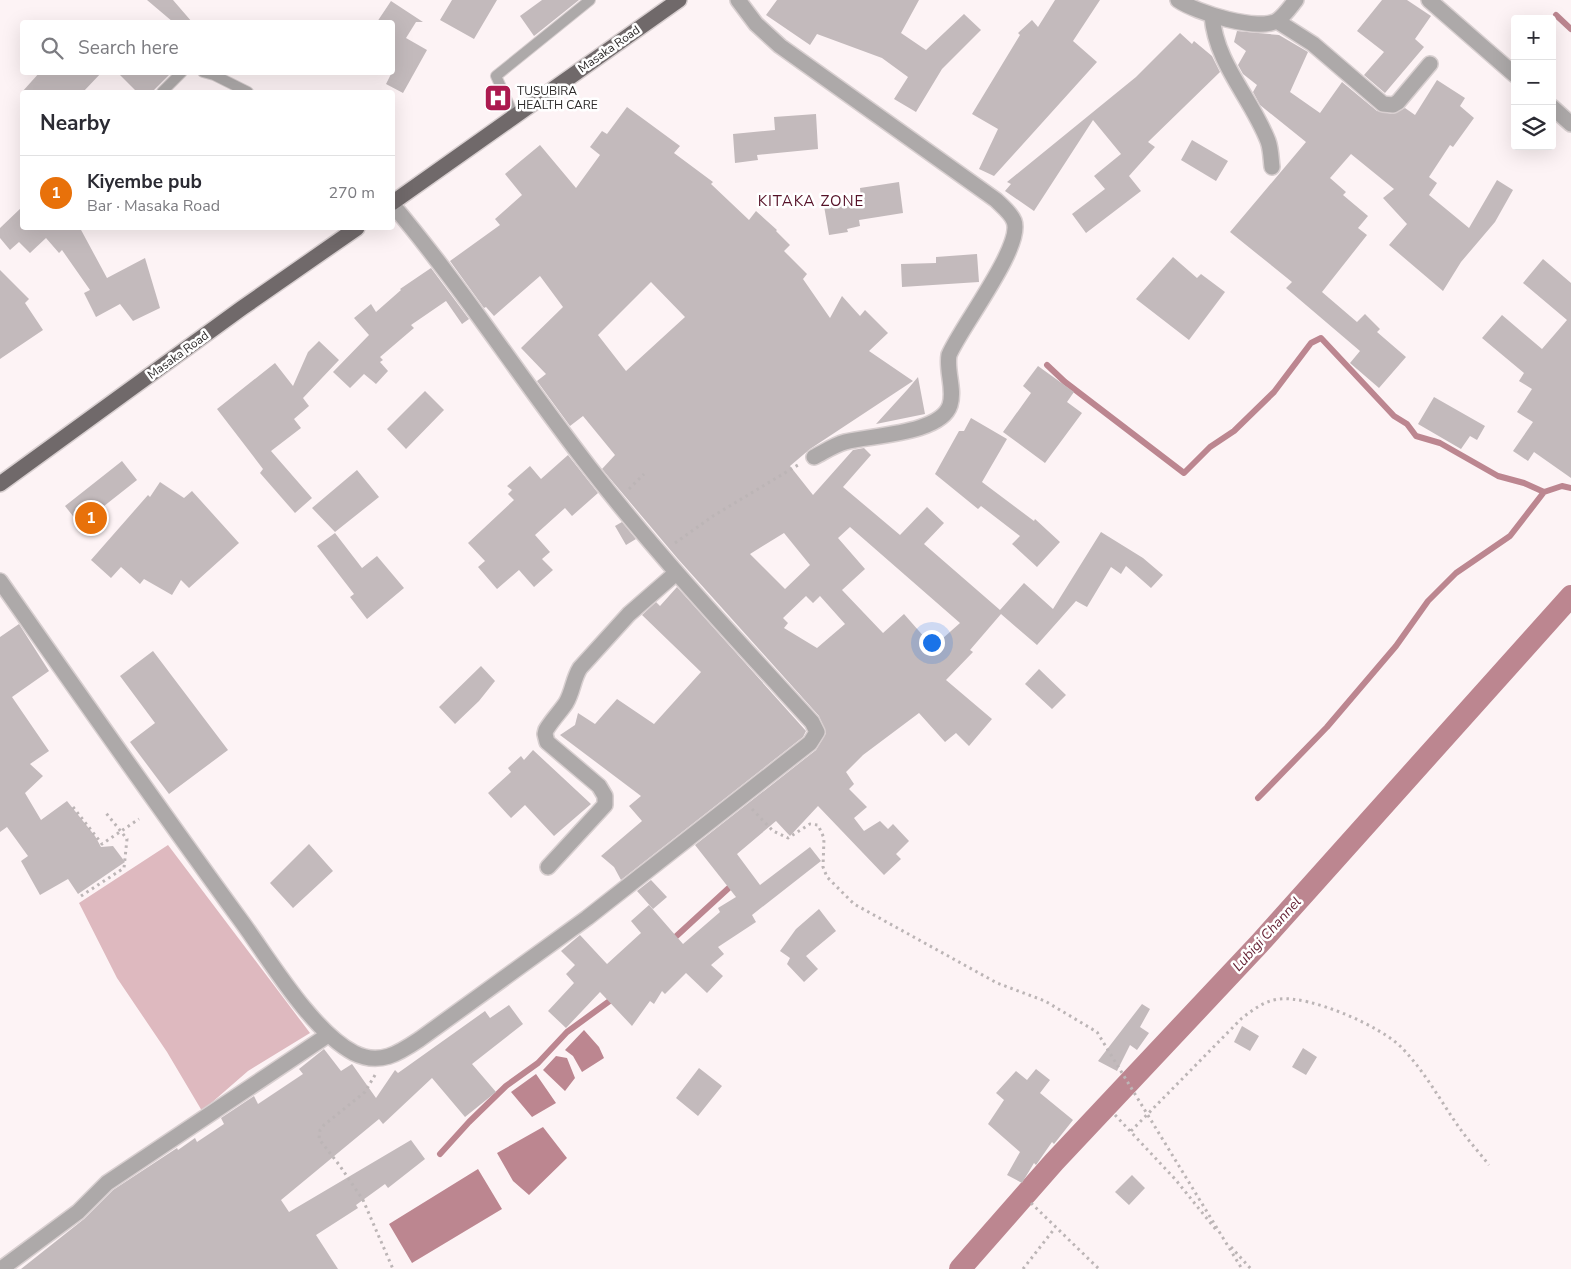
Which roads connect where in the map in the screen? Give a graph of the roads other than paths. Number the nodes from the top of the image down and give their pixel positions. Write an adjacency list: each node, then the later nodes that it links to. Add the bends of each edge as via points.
1 (590, 0): 16 (lane, via 496,76)
2 (738, 0): 22 (street, via 756,24 780,46 996,200 1014,221 1015,234 1007,254 948,355 951,402 943,417 888,435 846,442)
3 (1178, 0): 7 (street)
4 (1296, 0): 8 (street)
5 (1429, 0): 10 (street)
6 (671, 2): 16 (main road, Masaka Road)
7 (1212, 16): 8 (street, via 1244,22); 18 (street, via 1213,32 1221,56 1254,111 1268,142)
8 (1277, 21): 9 (street, via 1313,44 1383,104 1398,102)
9 (1430, 64)
10 (1511, 72)
11 (179, 75): 13 (lane)
12 (214, 75): 14 (lane)
13 (164, 90)
14 (244, 90)
15 (1556, 111): 17 (street)
16 (514, 116): 19 (main road, Masaka Road)
17 (1571, 124)
18 (1272, 167)
19 (395, 201)
20 (395, 207): 24 (street, via 426,243 590,467)
21 (354, 230): 23 (main road, Masaka Road)
22 (814, 458)
23 (0, 484)
24 (676, 573): 26 (street, via 629,614 580,668 566,703 544,734 547,742 599,786 605,796 605,805); 27 (street, via 816,728 810,743 587,918 399,1053 374,1059 354,1053)
25 (0, 581): 27 (street, via 144,788)
26 (548, 867)
27 (328, 1035): 28 (street, via 107,1183 78,1212)
28 (1, 1269)

